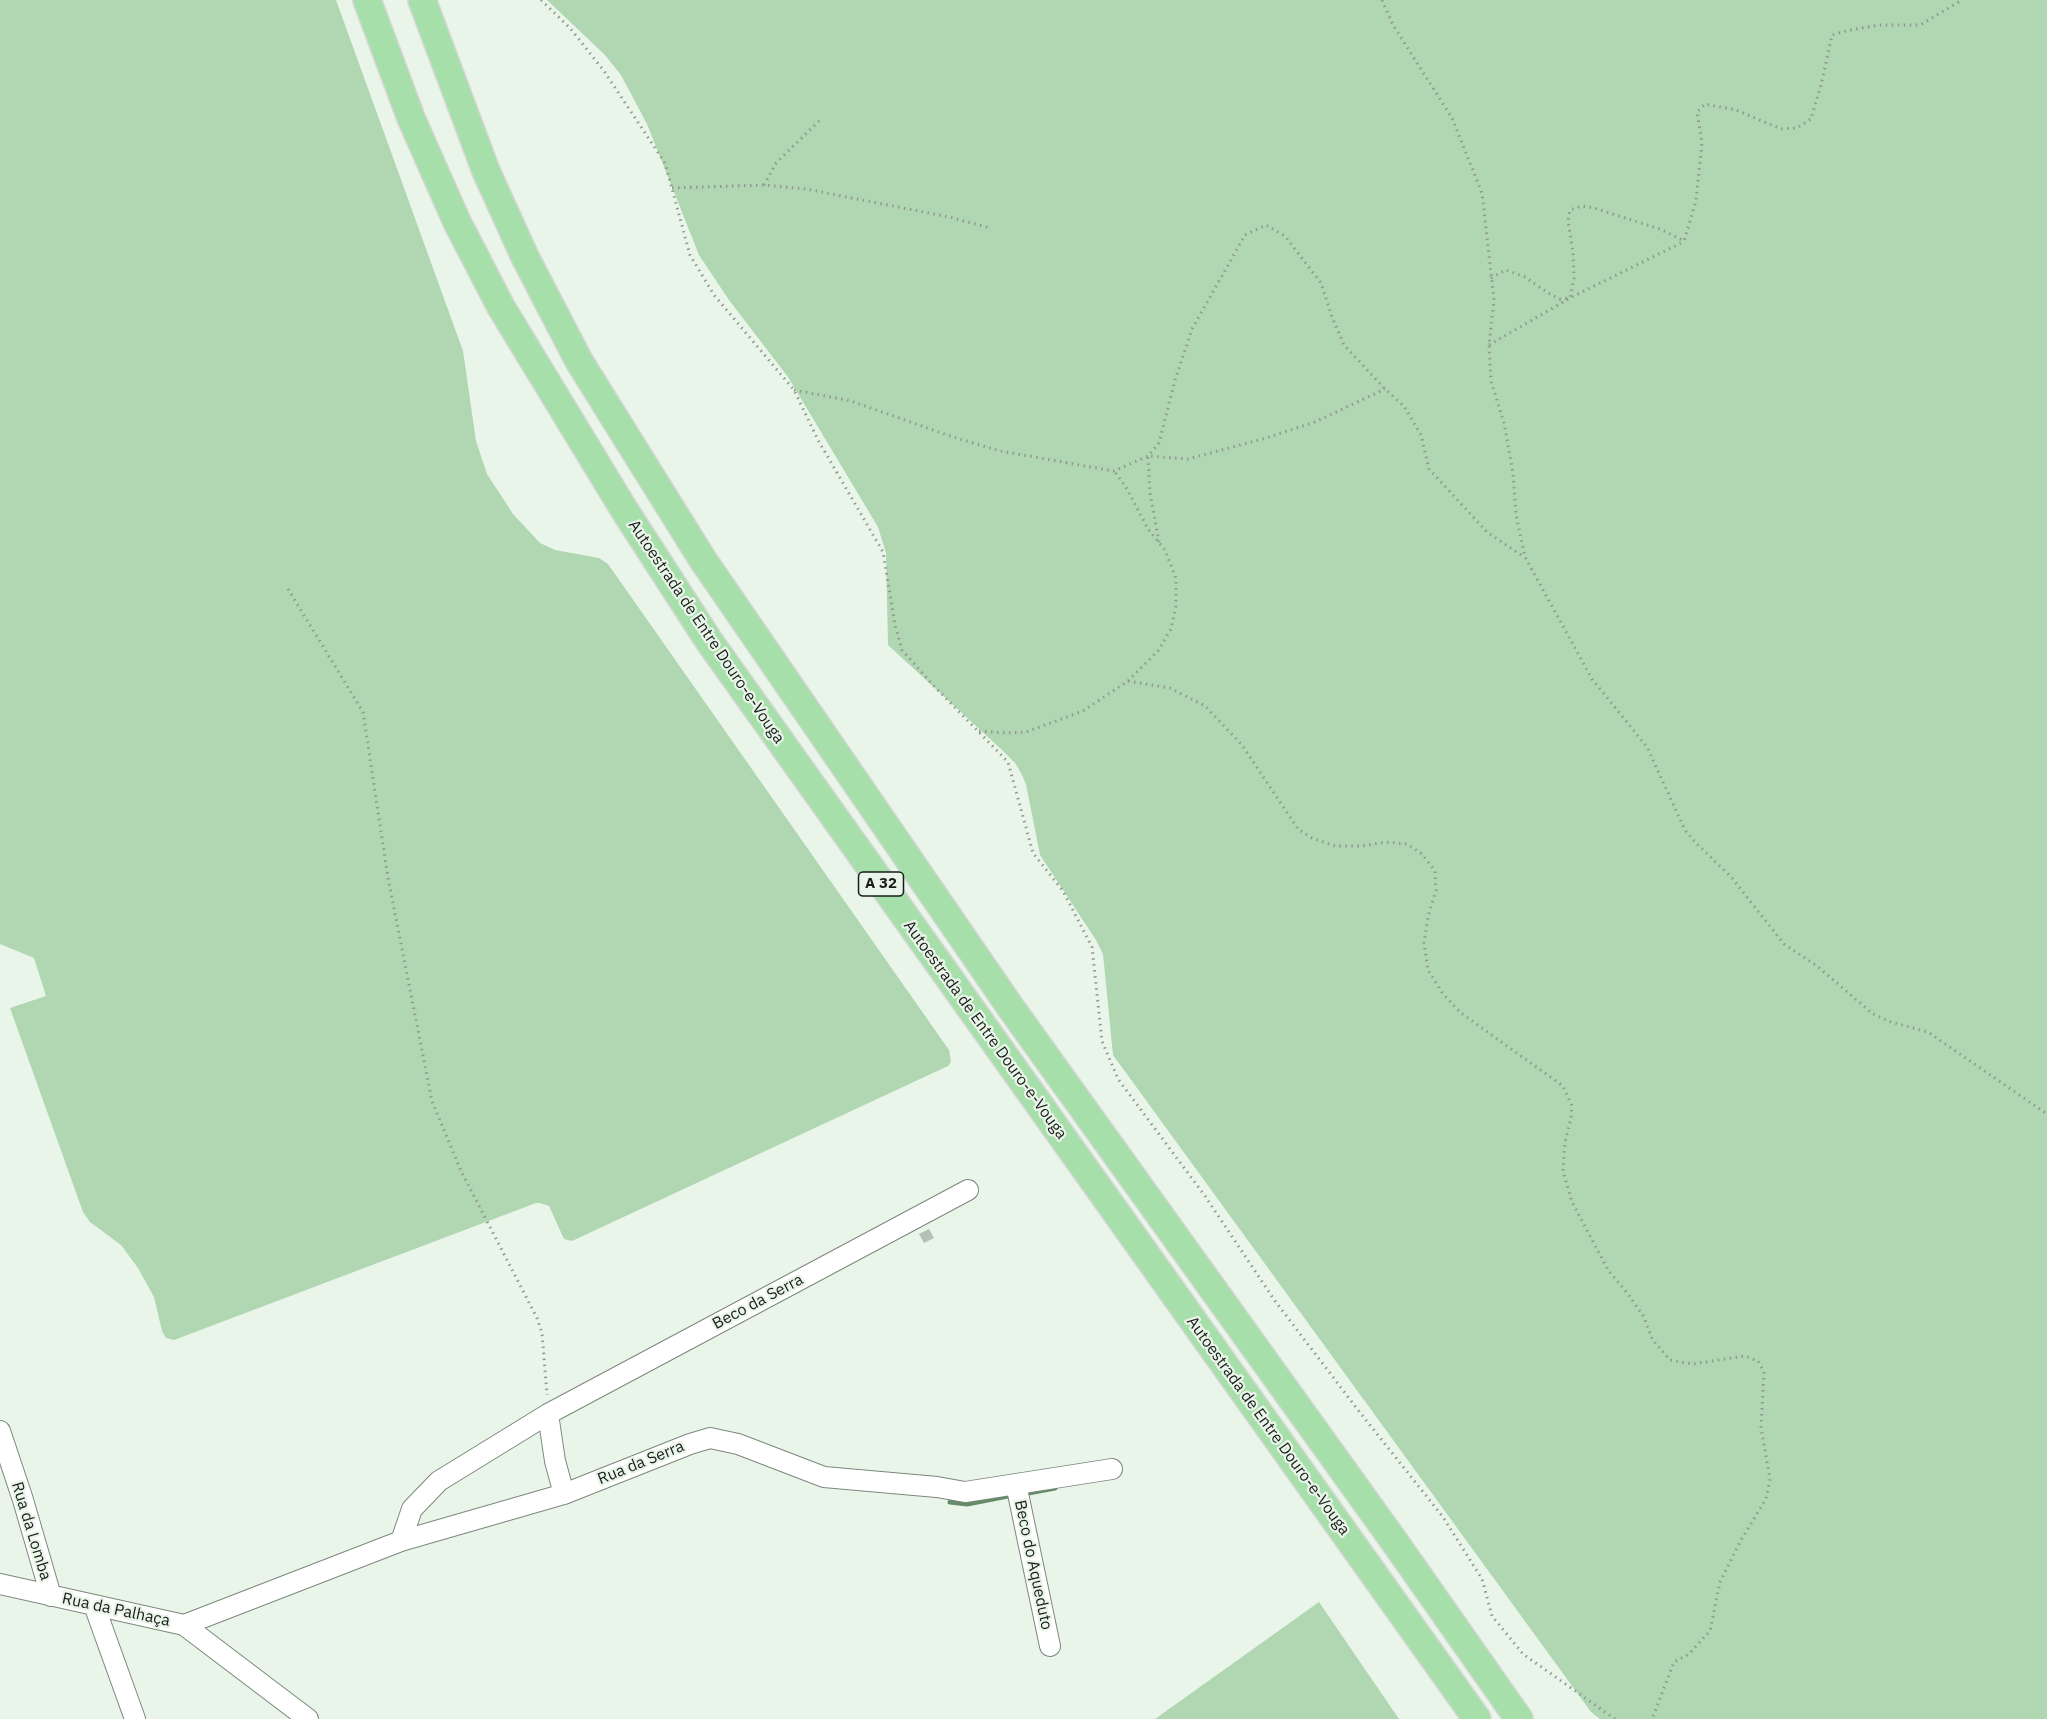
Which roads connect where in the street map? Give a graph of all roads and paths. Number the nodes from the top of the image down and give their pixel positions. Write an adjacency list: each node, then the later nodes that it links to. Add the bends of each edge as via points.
1 (367, 0): 38 (highway, Autoestrada de Entre Douro-e-Vouga / A 32, via 411,118 457,222 501,307 625,511 709,641)
2 (422, 0): 39 (highway, Autoestrada de Entre Douro-e-Vouga / A 32, via 486,171 525,257 579,361 703,560 1011,1008)
3 (541, 0): 8 (path, via 604,70 665,163)
4 (1382, 0): 11 (path, via 1393,25 1452,118 1482,193)
5 (1962, 0): 10 (path, via 1920,25 1880,26 1832,35 1811,119 1797,128 1781,129 1737,110 1705,104 1697,112 1702,143 1696,201)
6 (821, 119): 7 (path, via 777,163)
7 (764, 184): 8 (path); 9 (path, via 855,197)
8 (672, 188): 15 (path, via 690,255 714,295)
9 (990, 228)
10 (1684, 241): 12 (path); 12 (path, via 1660,229 1594,208 1570,210 1574,279)
11 (1491, 278): 12 (path, via 1506,270 1560,299); 13 (path, via 1494,300)
12 (1570, 298): 13 (path)
13 (1489, 345): 19 (path, via 1491,381 1504,423)
14 (1385, 389): 16 (path, via 1315,422 1266,438 1188,459); 16 (path, via 1344,345 1321,283 1285,236 1266,225 1245,235 1192,329 1159,443); 19 (path, via 1404,406 1421,435 1430,469 1488,532)
15 (794, 390): 17 (path, via 851,401 1000,452); 22 (path, via 818,440 883,552 902,650)
16 (1148, 456): 17 (path); 18 (path)
17 (1114, 471): 18 (path)
18 (1159, 543): 21 (path, via 1176,578 1171,629 1158,651)
19 (1525, 557): 23 (path, via 1592,679 1647,747 1685,830 1732,878 1784,944 1817,966 1873,1014 1928,1032)
20 (288, 589): 25 (path, via 363,712 388,878 432,1101 461,1171 537,1318 542,1333)
21 (1128, 681): 22 (path, via 1083,711 1026,732); 41 (path, via 1170,688 1205,706 1242,745 1298,828 1312,838 1335,846 1407,844 1422,855 1434,871 1436,890 1424,944 1428,970 1461,1013 1563,1086 1572,1106 1563,1171 1572,1202 1608,1270 1644,1317 1652,1339 1670,1360 1692,1364 1745,1356 1758,1361 1764,1372 1761,1427 1770,1479 1766,1499 1720,1582 1710,1631 1689,1654 1674,1662)
22 (977, 730): 40 (path, via 1008,762 1034,854 1063,891 1092,947 1102,1041 1118,1079 1205,1196 1275,1301 1443,1517 1482,1579 1492,1616 1523,1654)
23 (2047, 1114)
24 (968, 1190): 25 (street, Beco da Serra)
25 (548, 1414): 29 (street); 30 (street, Beco da Serra, via 439,1481 412,1509)
26 (0, 1431): 32 (street, Rua da Lomba)
27 (1112, 1469): 28 (street, Rua da Serra)
28 (1016, 1484): 29 (street, Rua da Serra, via 965,1492 824,1477 738,1444 710,1438); 35 (street, Beco do Aqueduto)
29 (564, 1494): 30 (street, Rua da Serra)
30 (401, 1541): 34 (street, Rua da Serra)
31 (0, 1584): 32 (street, Rua da Palhaça)
32 (51, 1596): 33 (street, Rua da Palhaça)
33 (94, 1605): 34 (street, Rua da Palhaça); 36 (street)
34 (184, 1624): 37 (street, Rua da Palhaça)
35 (1050, 1646)
36 (135, 1719)
37 (308, 1719)
38 (1477, 1719)
39 (1519, 1719)
40 (1615, 1719)
41 (1652, 1719)

